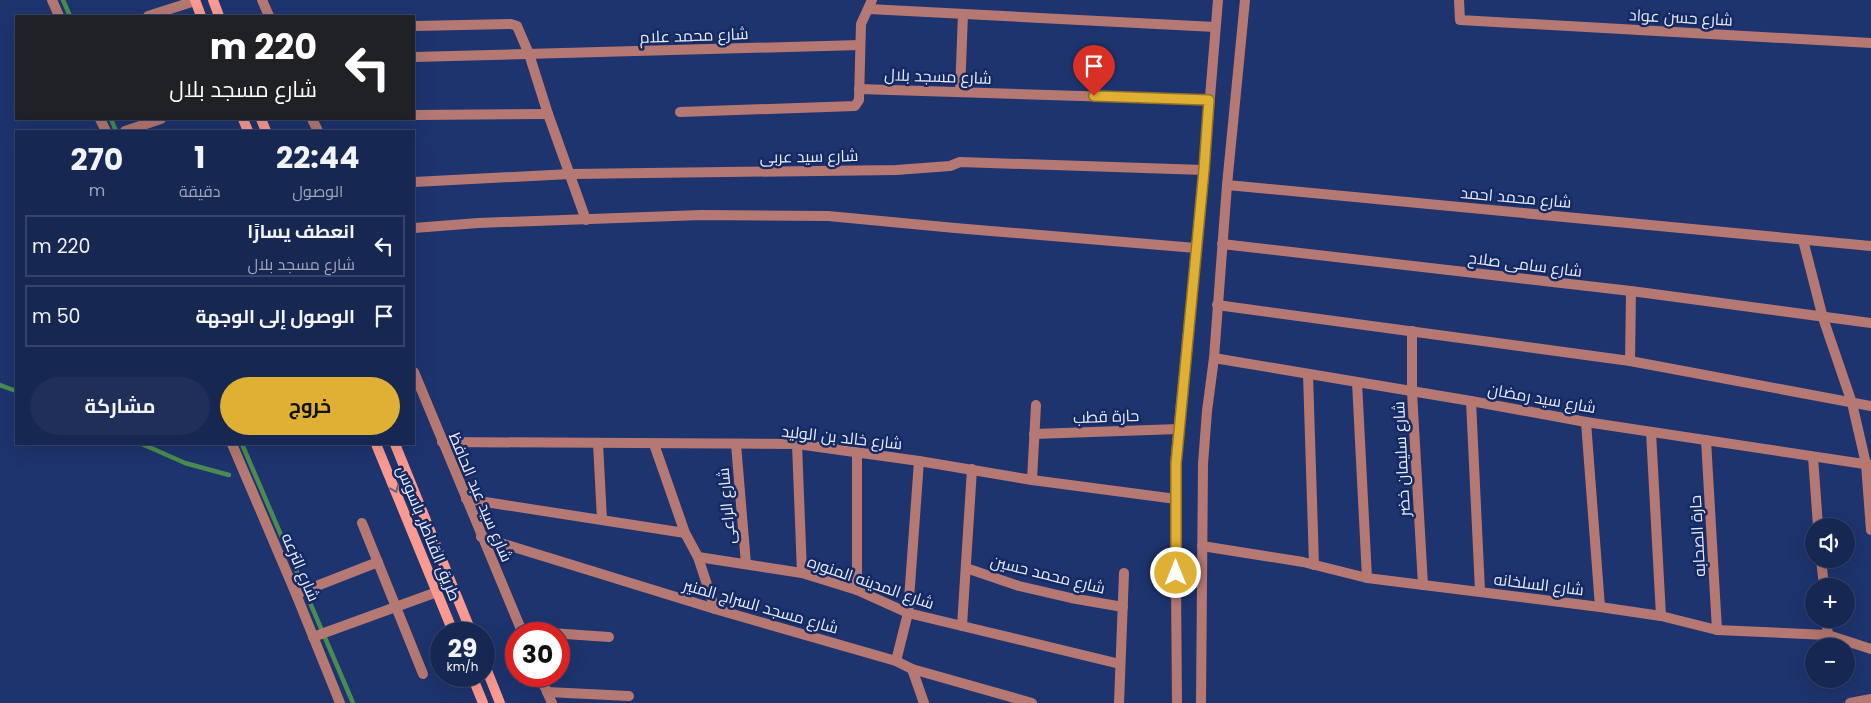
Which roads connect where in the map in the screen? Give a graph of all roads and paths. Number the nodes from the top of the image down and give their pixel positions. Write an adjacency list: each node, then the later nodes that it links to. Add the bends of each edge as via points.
1 (52, 0): 10 (street)
2 (195, 0): 11 (street); 12 (main road)
3 (213, 0): 13 (main road)
4 (262, 0): 14 (street)
5 (1218, 0): 16 (street)
6 (1245, 0): 32 (street)
7 (1459, 0): 17 (street, شارع حسن عواد, via 1460,20)
8 (870, 4): 9 (street); 18 (street, via 862,18)
9 (963, 14): 16 (street); 22 (street)
10 (58, 15)
11 (151, 15)
12 (201, 15)
13 (219, 15)
14 (269, 15)
15 (415, 26): 19 (street, via 511,24 517,26)
16 (1215, 27): 23 (street)
17 (1871, 42)
18 (860, 45): 19 (street, شارع محمد علام); 21 (street)
19 (529, 54): 20 (street, شارع محمد علام); 25 (street)
20 (415, 57)
21 (859, 89): 22 (street, شارع مسجد بلال); 24 (street, via 859,100 855,106)
22 (960, 92): 23 (street, شارع مسجد بلال)
23 (1209, 100): 29 (street)
24 (680, 112)
25 (548, 114): 26 (street); 30 (street)
26 (415, 115)
27 (158, 120): 28 (street)
28 (128, 130)
29 (1204, 170): 30 (street, شارع سيد عربى, via 960,162 950,166 896,170); 38 (street)
30 (570, 174): 31 (street, شارع سيد عربى); 33 (street)
31 (415, 182)
32 (1227, 185): 35 (street, شارع محمد احمد); 36 (street)
33 (586, 220): 34 (street); 38 (street, via 701,215 828,216)
34 (415, 228)
35 (1802, 240): 37 (street, شارع محمد احمد); 41 (street)
36 (1222, 244): 39 (street, شارع سامى صلاح); 40 (street)
37 (1871, 246)
38 (1196, 248): 55 (street)
39 (1631, 291): 41 (street, شارع سامى صلاح); 45 (street)
40 (1218, 305): 43 (street); 44 (street)
41 (1823, 318): 42 (street, شارع سامى صلاح); 51 (street)
42 (1871, 323)
43 (1412, 331): 45 (street); 49 (street, شارع سليمان خضر)
44 (1214, 358): 47 (street, شارع سيد رمضان); 81 (street, via 1202,464)
45 (1630, 361): 51 (street)
46 (415, 374): 59 (street, شارع سيد عبد الحافظ)
47 (1308, 374): 48 (street, شارع سيد رمضان); 85 (street)
48 (1357, 382): 49 (street, شارع سيد رمضان); 89 (street)
49 (1412, 392): 50 (street, شارع سيد رمضان); 90 (street, شارع سليمان خضر)
50 (1471, 401): 54 (street, شارع سيد رمضان); 92 (street)
51 (1852, 403): 53 (street); 70 (street)
52 (1036, 405): 57 (street)
53 (1871, 406)
54 (1586, 422): 56 (street, شارع سيد رمضان); 97 (street)
55 (1179, 429): 57 (street, حارة قطب); 74 (street)
56 (1651, 432): 58 (street, شارع سيد رمضان); 100 (street)
57 (1034, 434): 72 (street)
58 (1706, 440): 68 (street, شارع سيد رمضان); 106 (street, حارة الصحابه)
59 (442, 442): 60 (street, شارع خالد بن الوليد); 73 (street, شارع سيد عبد الحافظ)
60 (598, 443): 61 (street, شارع خالد بن الوليد); 76 (street)
61 (654, 444): 62 (street, شارع خالد بن الوليد); 79 (street)
62 (736, 444): 63 (street, شارع خالد بن الوليد); 84 (street, شارع الراعى)
63 (797, 444): 67 (street, شارع خالد بن الوليد); 87 (street)
64 (232, 445): 94 (street, شارع الترعه)
65 (376, 445): 93 (main road, طريق القناطر, باسوس, one-way to 93)
66 (395, 445): 102 (main road, طريق القناطر, باسوس)
67 (857, 452): 69 (street, شارع خالد بن الوليد); 91 (street)
68 (1813, 457): 70 (street, شارع سيد رمضان); 75 (street)
69 (919, 461): 71 (street, شارع خالد بن الوليد); 99 (street)
70 (1868, 465): 78 (street)
71 (972, 469): 72 (street, شارع خالد بن الوليد); 86 (street)
72 (1032, 480): 74 (street, شارع خالد بن الوليد)
73 (466, 499): 76 (street); 80 (street, شارع سيد عبد الحافظ)
74 (1176, 499): 129 (street)
75 (1817, 518)
76 (602, 520): 79 (street)
77 (362, 523): 83 (street)
78 (1871, 530)
79 (685, 533): 82 (street)
80 (482, 537): 98 (street, شارع مسجد السراج المنير); 103 (street, شارع سيد عبد الحافظ)
81 (1202, 546): 85 (street, شارع السلخانه); 130 (street)
82 (698, 557): 84 (street, شارع المدينه المنوره); 98 (street)
83 (378, 562): 94 (street); 95 (street)
84 (746, 564): 87 (street, شارع المدينه المنوره)
85 (1314, 565): 89 (street, شارع السلخانه)
86 (966, 568): 96 (street, شارع محمد حسين, via 1019,586); 104 (street)
87 (802, 573): 91 (street, شارع المدينه المنوره)
88 (1124, 573): 96 (street)
89 (1367, 578): 90 (street, شارع السلخانه)
90 (1423, 585): 92 (street, شارع السلخانه)
91 (857, 590): 99 (street, شارع المدينه المنوره)
92 (1480, 591): 97 (street, شارع السلخانه)
93 (437, 592): 95 (street); 101 (main road, طريق القناطر, باسوس)
94 (296, 594): 109 (street, شارع الترعه)
95 (397, 606): 109 (street); 115 (street)
96 (1123, 607): 113 (street)
97 (1600, 607): 100 (street, شارع السلخانه)
98 (715, 609): 112 (street, شارع مسجد السراج المنير)
99 (908, 613): 104 (street, شارع المدينه المنوره); 112 (street)
100 (1661, 616): 106 (street, شارع السلخانه)
101 (449, 622)
102 (467, 622)
103 (517, 622)
104 (962, 626): 113 (street, شارع المدينه المنوره)
105 (1827, 628): 108 (street)
106 (1717, 630): 108 (street, شارع السلخانه)
107 (570, 635): 110 (street)
108 (1828, 635): 111 (street, شارع السلخانه)
109 (313, 636): 122 (street, شارع الترعه)
110 (609, 637)
111 (1871, 649)
112 (896, 661): 114 (street, شارع مسجد السراج المنير)
113 (1120, 664): 128 (street)
114 (912, 669): 126 (street); 127 (street, شارع مسجد السراج المنير)
115 (423, 674)
116 (476, 687): 123 (main road)
117 (494, 687): 124 (main road)
118 (545, 687): 119 (street)
119 (547, 692): 120 (street); 125 (street)
120 (629, 696)
121 (1871, 699): 131 (street)
122 (340, 703)
123 (483, 703)
124 (500, 703)
125 (552, 703)
126 (924, 703)
127 (1032, 703)
128 (1119, 703)
129 (1177, 703)
130 (1201, 703)
131 (1850, 703)

